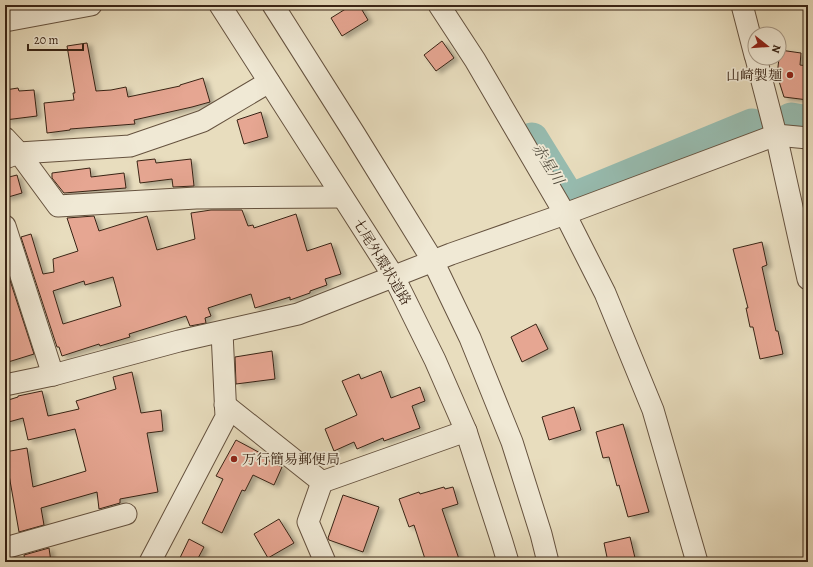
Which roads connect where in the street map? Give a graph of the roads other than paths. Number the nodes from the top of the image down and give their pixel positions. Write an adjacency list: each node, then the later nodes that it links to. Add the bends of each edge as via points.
1 (90, 5): 6 (street)
2 (220, 5): 9 (street, 七尾外環状道路)
3 (272, 5): 17 (street)
4 (439, 5): 15 (street, via 475,60)
5 (742, 5): 7 (street)
6 (5, 21)
7 (747, 26)
8 (757, 66): 10 (street)
9 (269, 82): 13 (street, via 203,121 130,146); 14 (street, 七尾外環状道路)
10 (776, 135): 12 (street); 15 (street); 19 (street)
11 (5, 138): 13 (street)
12 (808, 138)
13 (12, 156): 14 (street, via 58,206 196,198)
14 (342, 197): 18 (street, 七尾外環状道路)
15 (565, 214): 17 (street); 32 (street, via 605,293 653,410)
16 (5, 226): 21 (street)
17 (433, 261): 18 (street); 31 (street, via 470,338 512,442)
18 (394, 277): 20 (street, via 298,314); 24 (street, 七尾外環状道路)
19 (808, 279)
20 (222, 332): 21 (street); 23 (street)
21 (53, 375): 22 (street)
22 (5, 385)
23 (226, 405): 25 (street); 28 (street, via 226,417)
24 (466, 431): 25 (street); 30 (street, 七尾外環状道路)
25 (322, 482): 29 (street, via 308,522)
26 (126, 514): 27 (street)
27 (5, 548)
28 (157, 559)
29 (325, 562)
30 (508, 562)
31 (548, 562)
32 (697, 562)

